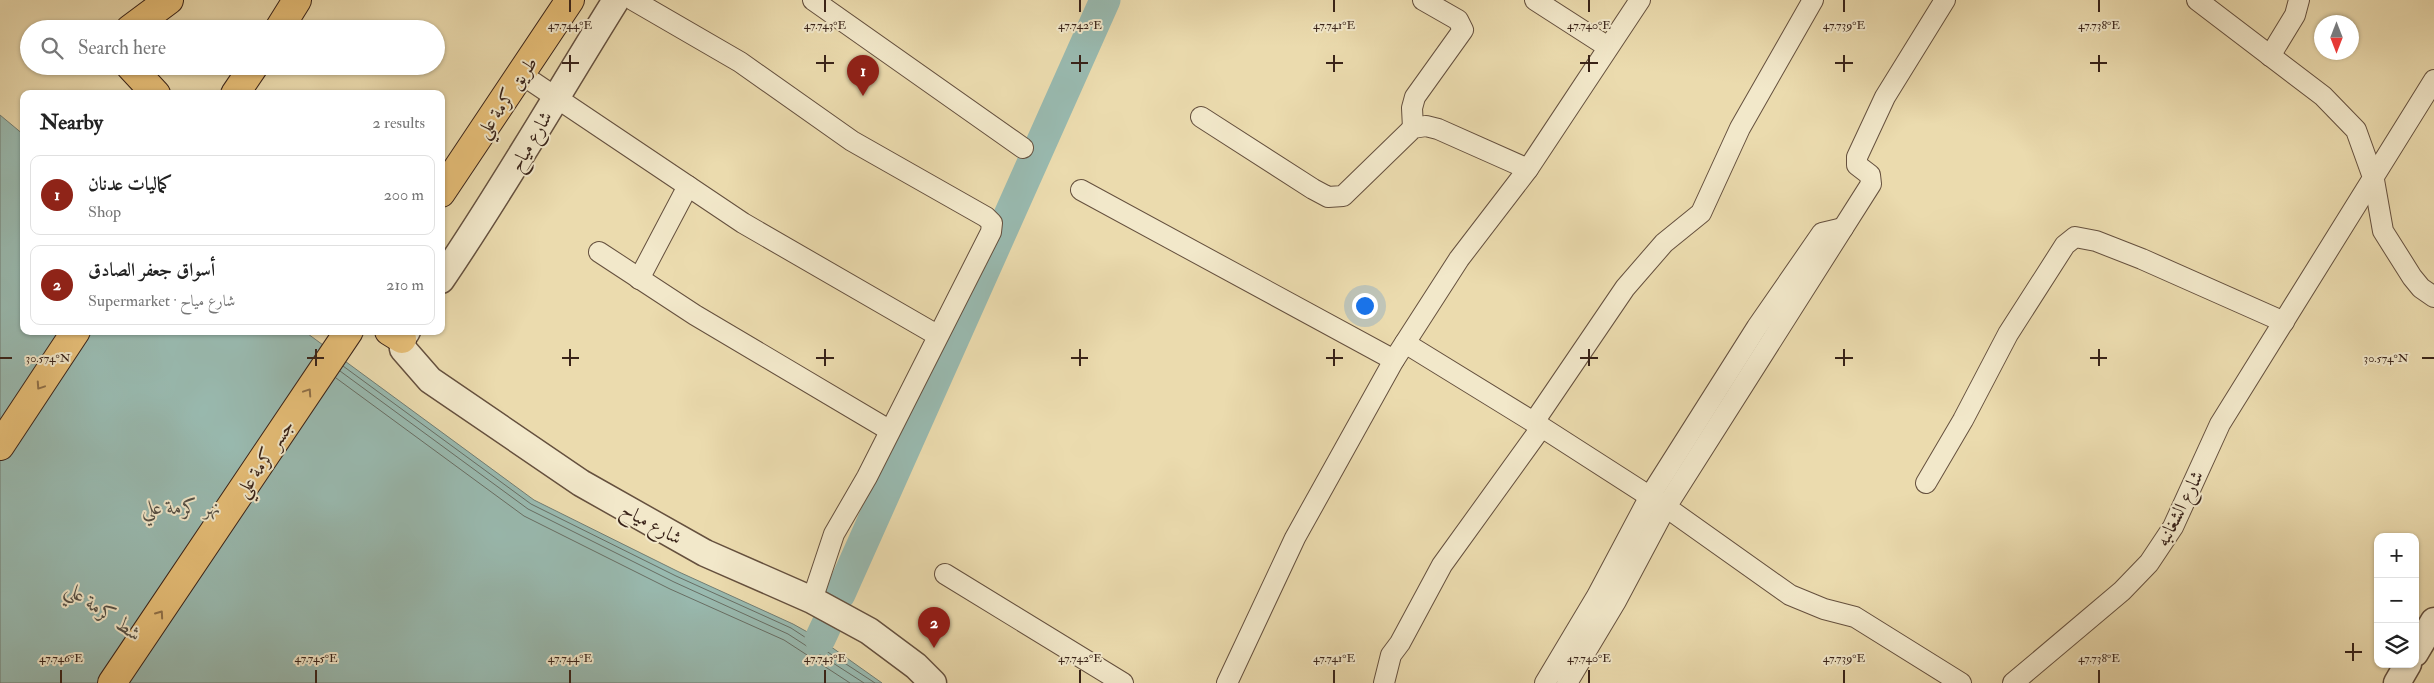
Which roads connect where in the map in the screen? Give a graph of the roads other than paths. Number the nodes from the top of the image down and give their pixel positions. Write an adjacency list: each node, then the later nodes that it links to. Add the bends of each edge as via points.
1 (169, 0): 13 (highway)
2 (570, 0): 16 (highway, طريق كرمة علي)
3 (616, 0): 22 (street, شارع مياح)
4 (633, 0): 41 (street, via 740,62 852,141 992,223 991,232)
5 (813, 0): 25 (street)
6 (1423, 0): 24 (street, via 1458,20 1463,30 1415,97)
7 (1535, 0): 14 (street)
8 (1812, 0): 45 (street, via 1740,128 1701,213 1664,243 1625,288 1538,416)
9 (1945, 0): 31 (street, via 1885,97 1857,157 1857,165 1870,175 1871,184)
10 (2197, 0): 15 (street)
11 (2299, 0): 15 (street, via 2295,15)
12 (1635, 2): 14 (street)
13 (142, 20)
14 (1608, 47): 26 (street)
15 (2270, 56): 27 (street, via 2323,96 2356,130)
16 (521, 74): 22 (street); 29 (highway, طريق كرمة علي)
17 (138, 75): 20 (highway)
18 (248, 75): 21 (highway)
19 (2434, 80): 27 (street, شارع الشغانبه)
20 (152, 90)
21 (238, 90)
22 (556, 97): 28 (street); 33 (street, شارع مياح, via 498,195)
23 (1201, 117): 24 (street, via 1328,197 1343,196)
24 (1413, 128): 26 (street, via 1426,126 1438,129)
25 (1023, 148)
26 (1528, 169): 43 (street, via 1459,259)
27 (2374, 180): 35 (street, via 2383,231 2412,277); 36 (street, شارع الشغانبه)
28 (688, 186): 34 (street); 41 (street, via 743,223)
29 (445, 187)
30 (1081, 190): 44 (street)
31 (1843, 228): 37 (street, via 1822,233); 42 (street)
32 (599, 252): 34 (street)
33 (445, 274)
34 (639, 278): 46 (street, via 695,315)
35 (2434, 297)
36 (2284, 322): 48 (street, via 2142,259 2096,241 2075,237 2065,245 2008,334); 64 (street, شارع الشغانبه, via 2220,424 2173,527 2149,563 2122,591)
37 (1756, 326): 42 (street); 49 (street)
38 (73, 335): 47 (highway, one-way to 47)
39 (346, 335): 56 (highway, جسر كرمة علي, one-way to 39)
40 (400, 335): 52 (street, شارع مياح, via 405,353 430,380 581,483 705,553)
41 (937, 335): 46 (street)
42 (1774, 337): 50 (street)
43 (1405, 343): 44 (street); 45 (street)
44 (1394, 360): 59 (street, via 1296,538)
45 (1540, 426): 49 (street); 60 (street, via 1442,565 1391,655)
46 (889, 430): 52 (street, via 867,477 834,534)
47 (0, 446)
48 (1926, 483)
49 (1650, 496): 50 (street); 61 (street, via 1597,596)
50 (1666, 507): 62 (street); 63 (street, via 1790,595 1855,617)
51 (945, 574): 58 (street)
52 (812, 600): 57 (street, شارع مياح, via 869,631)
53 (2434, 621): 54 (street)
54 (2419, 646)
55 (2406, 668): 65 (street)
56 (112, 683)
57 (933, 683)
58 (1123, 683)
59 (1227, 683)
60 (1384, 683)
61 (1545, 683)
62 (1568, 683)
63 (1961, 683)
64 (2013, 683)
65 (2397, 683)

